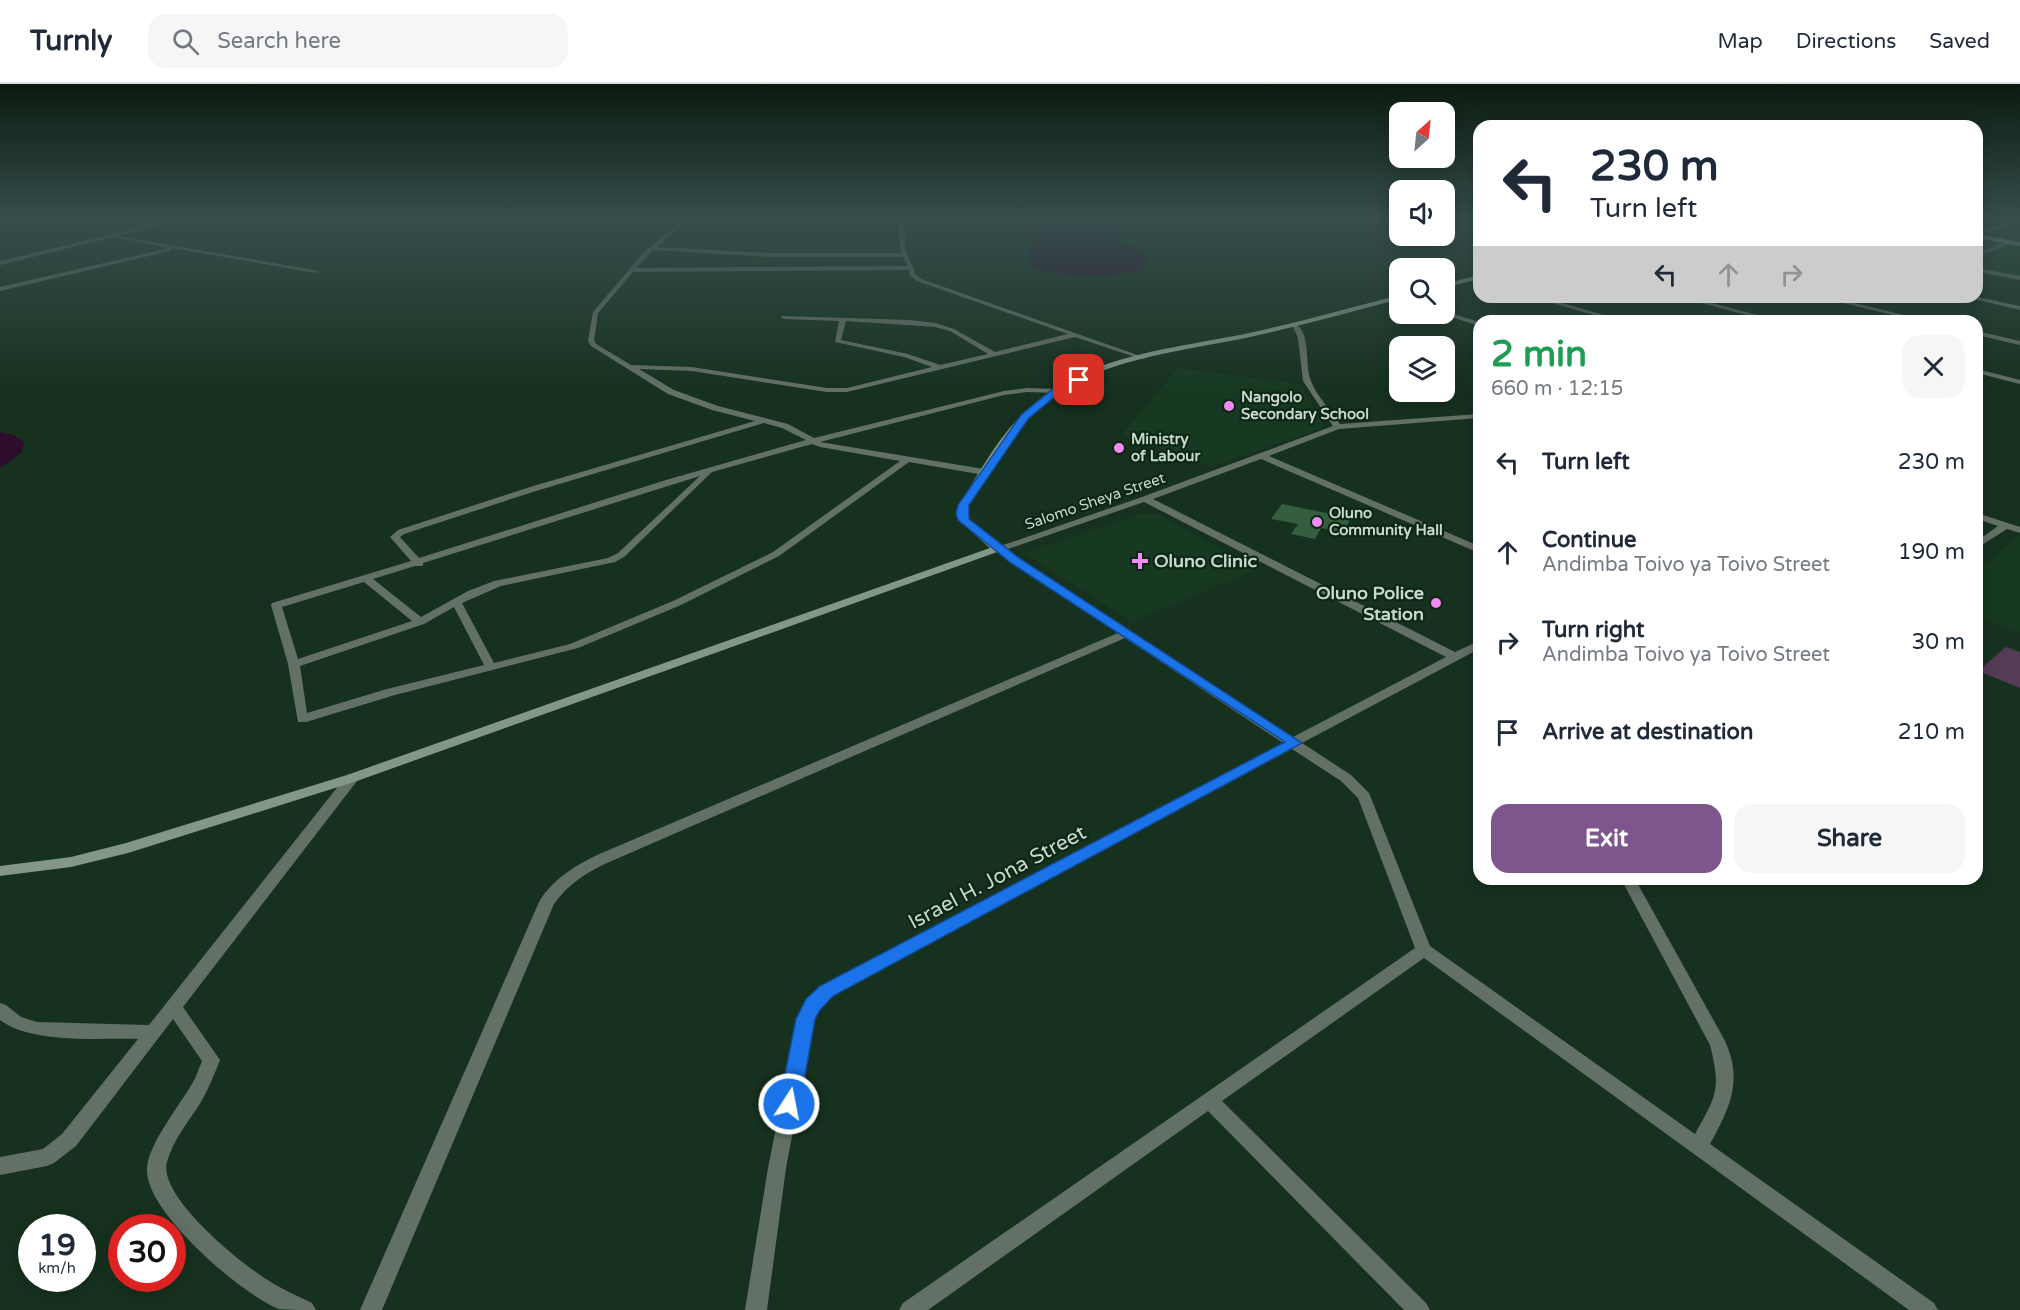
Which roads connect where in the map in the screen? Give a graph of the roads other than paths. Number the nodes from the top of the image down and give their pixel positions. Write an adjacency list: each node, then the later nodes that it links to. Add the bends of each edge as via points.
1 (50, 277): 6 (street)
2 (625, 277): 26 (street, via 595,313 591,341)
3 (915, 277): 22 (street)
4 (1473, 279): 5 (street)
5 (1455, 283)
6 (0, 289)
7 (1389, 300): 20 (street)
8 (1983, 300): 12 (street)
9 (1556, 303): 13 (street)
10 (1706, 303): 14 (street)
11 (1847, 303): 15 (street)
12 (2020, 308)
13 (1600, 315)
14 (1753, 315)
15 (1900, 315)
16 (1455, 316): 19 (street)
17 (784, 317): 18 (street)
18 (843, 319): 24 (street, via 936,325); 27 (street, via 837,341 906,354)
19 (1473, 322)
20 (1295, 325): 25 (street); 33 (street, via 1307,381)
21 (1983, 334): 23 (street)
22 (1073, 335): 24 (street); 25 (street)
23 (2020, 343)
24 (995, 355): 27 (street)
25 (1143, 358): 30 (street)
26 (629, 367): 27 (street, via 699,370 837,391); 32 (street, via 680,396)
27 (941, 368)
28 (1983, 372): 29 (street)
29 (2019, 381)
30 (1056, 391): 34 (street, via 1004,393); 38 (street, via 1024,417)
31 (1473, 416): 33 (street, Salomo Sheya Street)
32 (766, 420): 34 (street, via 792,428); 46 (street, via 401,532 395,537)
33 (1338, 427): 35 (street, Salomo Sheya Street)
34 (811, 441): 36 (street); 37 (street)
35 (1260, 455): 39 (street, Salomo Sheya Street); 44 (street)
36 (907, 460): 38 (street); 54 (street, via 760,564 574,646)
37 (710, 471): 46 (street); 48 (street, via 621,555 601,564 498,583)
38 (984, 472): 45 (street, via 962,514)
39 (1145, 499): 45 (street, Salomo Sheya Street); 52 (street)
40 (1983, 518): 41 (street)
41 (2006, 525): 42 (street); 43 (street)
42 (2020, 530)
43 (1983, 540)
44 (1473, 547)
45 (997, 549): 50 (street); 56 (street)
46 (419, 564): 47 (street)
47 (367, 579): 49 (street); 53 (street, via 276,605)
48 (457, 603): 49 (street); 54 (street)
49 (420, 622): 53 (street)
50 (1125, 634): 55 (street); 67 (street, via 613,854 559,884 547,902)
51 (1473, 647): 52 (street, Israel H. Jona Street)
52 (1455, 657): 55 (street, Israel H. Jona Street)
53 (294, 664): 54 (street, via 302,719)
54 (490, 666)
55 (1295, 743): 59 (street, via 1346,778 1364,796); 68 (street, Israel H. Jona Street, via 826,991 813,1004 806,1019 780,1156)
56 (352, 777): 57 (street, via 128,848 71,862); 60 (street)
57 (0, 871)
58 (1631, 885): 64 (street, via 1718,1044 1723,1062 1726,1082)
59 (1424, 950): 63 (street); 64 (street)
60 (173, 1006): 62 (street); 66 (street, via 211,1060 160,1156 156,1170 158,1186 192,1230 224,1259 258,1287)
61 (0, 1010): 62 (street, via 15,1022 37,1029)
62 (153, 1032): 65 (street, via 69,1140 47,1157)
63 (1210, 1101): 69 (street); 70 (street)
64 (1698, 1147): 71 (street)
65 (0, 1166)
66 (305, 1310)
67 (371, 1310)
68 (756, 1310)
69 (910, 1310)
70 (1419, 1310)
71 (1927, 1310)

